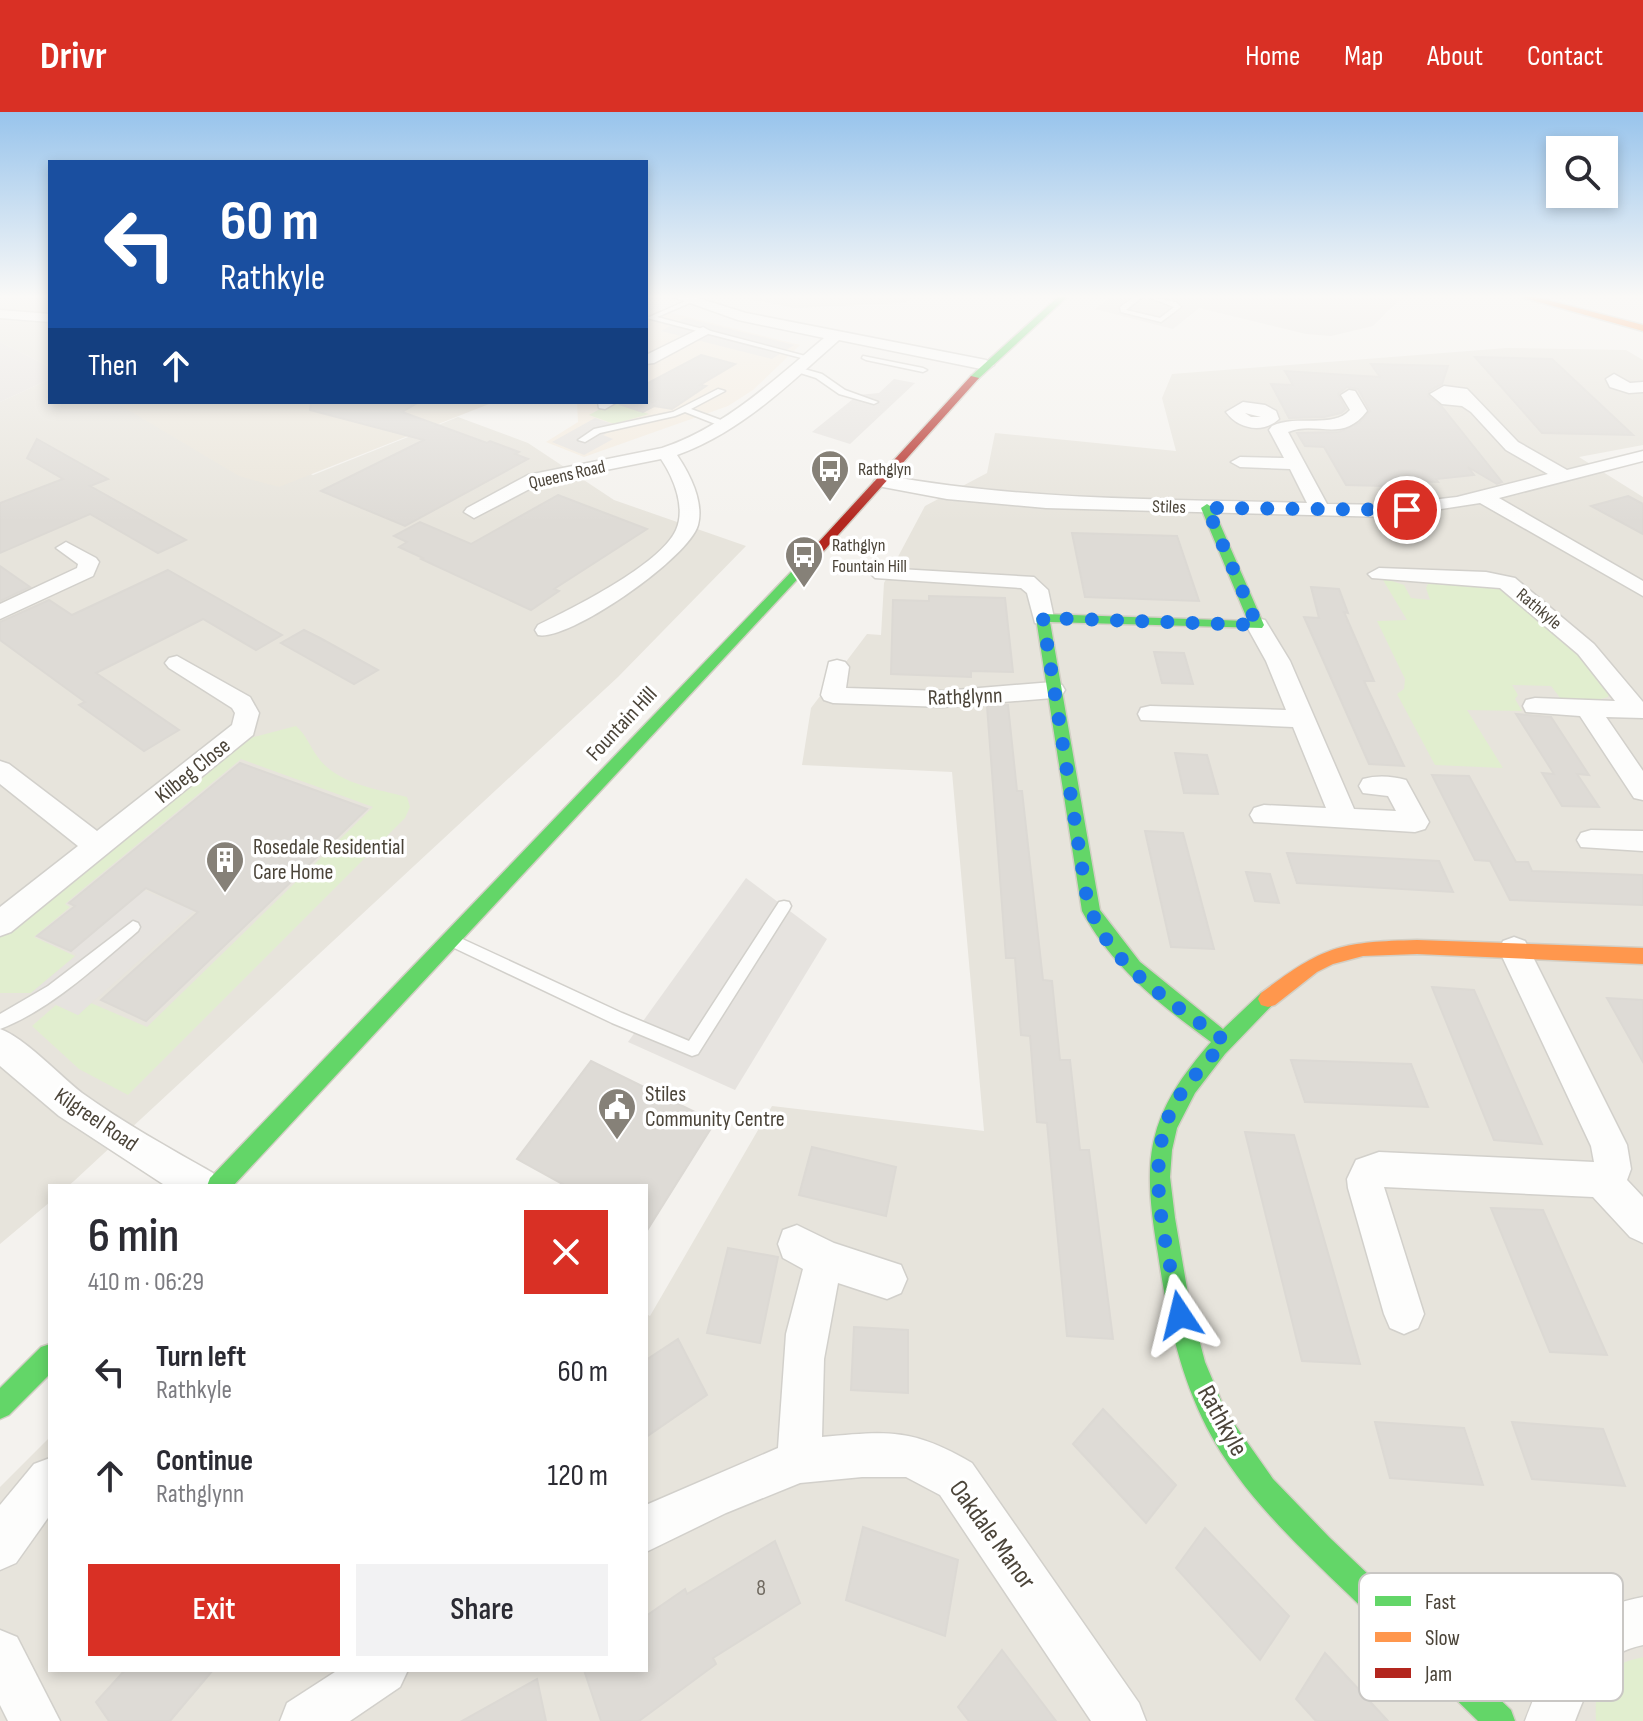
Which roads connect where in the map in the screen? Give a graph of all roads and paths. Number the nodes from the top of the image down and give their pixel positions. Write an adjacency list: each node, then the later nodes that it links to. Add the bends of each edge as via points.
1 (793, 372): 11 (street, Queens Road)
2 (814, 372): 9 (lane, via 842,392)
3 (980, 372): 18 (street, Fountain Hill)
4 (1620, 386): 6 (street)
5 (721, 391): 10 (lane)
6 (1640, 391)
7 (1349, 395): 16 (street, via 1359,411 1347,422 1274,424)
8 (1465, 401): 17 (street, via 1508,443)
9 (874, 402)
10 (687, 410): 11 (lane); 12 (lane, via 597,431)
11 (726, 425): 13 (street, Queens Road)
12 (582, 440)
13 (666, 453): 22 (street, Queens Road, via 532,480); 34 (street, via 679,474 689,510 687,530 671,550 596,605)
14 (1643, 456): 17 (street, Stiles)
15 (1240, 462): 16 (street)
16 (1295, 464): 21 (street)
17 (1565, 476): 19 (street, Stiles)
18 (883, 481): 20 (street, Stiles, via 998,499); 54 (street, Fountain Hill)
19 (1483, 497): 21 (street, Stiles, via 1407,510); 29 (street)
20 (1207, 508): 21 (street, Stiles); 33 (street)
21 (1321, 511)
22 (474, 512)
23 (66, 548): 31 (street, via 89,562 86,572)
24 (912, 549): 27 (street)
25 (882, 574): 27 (street)
26 (1379, 574): 28 (street, Rathkyle)
27 (913, 575): 32 (street, via 1029,583 1037,590)
28 (1409, 575): 30 (street); 40 (street, Rathkyle, via 1507,583 1586,649)
29 (1643, 590)
30 (1420, 597)
31 (0, 612)
32 (1043, 618): 33 (street); 37 (street)
33 (1257, 625): 42 (street)
34 (546, 630)
35 (177, 663): 50 (street, Kilbeg Close, via 241,703 247,713 244,729)
36 (837, 667): 37 (street, Rathglynn, via 833,695 957,699)
37 (1053, 690): 58 (street, via 1095,921 1135,973)
38 (1535, 706): 39 (street, Rathkyle)
39 (1587, 708): 40 (street, Rathkyle); 45 (street)
40 (1639, 710)
41 (1150, 714): 42 (street)
42 (1303, 719): 47 (street)
43 (0, 770): 50 (street)
44 (1372, 786): 47 (street, via 1397,787 1415,822)
45 (1643, 791)
46 (1264, 815): 47 (street)
47 (1344, 819)
48 (1591, 840): 49 (street)
49 (1643, 841)
50 (98, 847): 52 (street, Kilbeg Close)
51 (784, 906): 54 (lane, via 692,1049)
52 (0, 924)
53 (133, 927): 57 (lane, via 78,975)
54 (450, 939): 62 (street, Fountain Hill)
55 (1514, 950): 56 (street, Rathkyle); 58 (street, Rathkyle, via 1392,947 1332,956 1290,980); 60 (street, via 1609,1145 1613,1169)
56 (1643, 956)
57 (0, 1022)
58 (1225, 1041): 72 (street, Rathkyle, via 1178,1099 1159,1156 1185,1342 1218,1423 1273,1497)
59 (0, 1044): 61 (street, Kilgreel Road, via 87,1119)
60 (1602, 1180): 63 (street); 65 (street, via 1369,1172 1366,1188)
61 (197, 1184)
62 (220, 1184)
63 (1643, 1224)
64 (887, 1279): 68 (street, via 812,1252 815,1287 802,1354)
65 (1404, 1314)
66 (48, 1358): 67 (street)
67 (0, 1406)
68 (800, 1461): 70 (street, Oakdale Manor); 81 (street, Oakdale Manor, via 906,1455 956,1479)
69 (48, 1482): 71 (street)
70 (648, 1528)
71 (0, 1547)
72 (1359, 1582)
73 (1643, 1621): 74 (street)
74 (1623, 1625)
75 (0, 1654): 79 (street)
76 (380, 1672): 80 (street)
77 (1480, 1701): 82 (street, Rathkyle)
78 (1559, 1701): 83 (street)
79 (35, 1721)
80 (305, 1721)
81 (1121, 1721)
82 (1500, 1721)
83 (1550, 1721)

